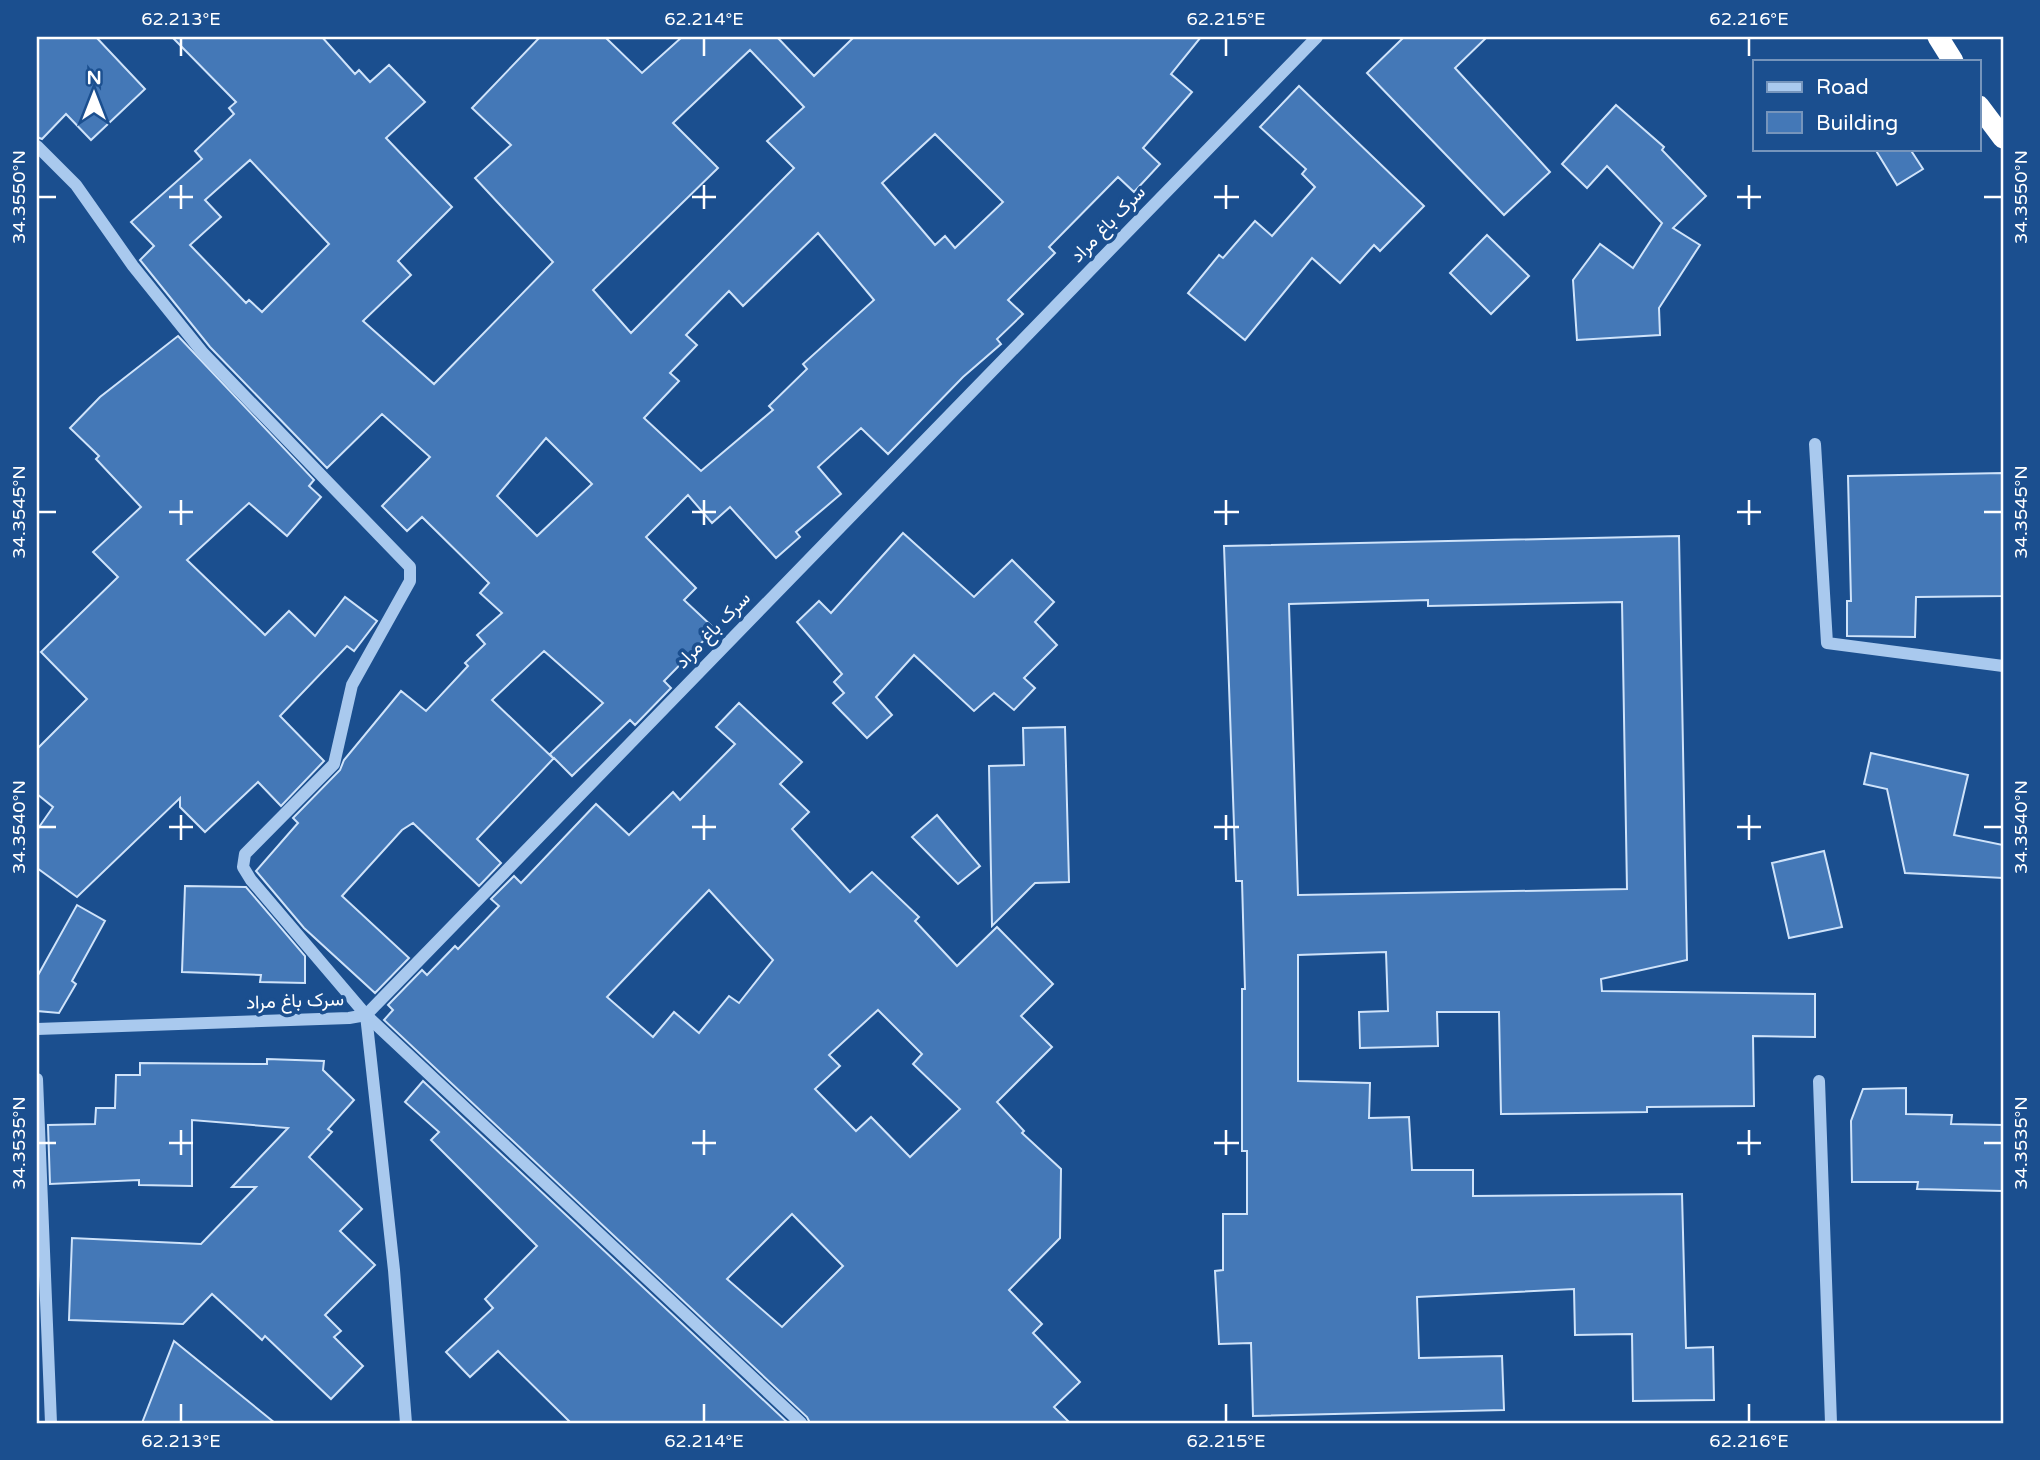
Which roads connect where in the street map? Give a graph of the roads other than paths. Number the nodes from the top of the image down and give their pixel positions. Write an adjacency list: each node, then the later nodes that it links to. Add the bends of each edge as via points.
1 (1317, 37): 9 (street, سرک باغ مراد)
2 (1938, 37): 3 (highway)
3 (1952, 60)
4 (1980, 107): 5 (highway)
5 (2003, 138)
6 (37, 146): 9 (street, via 76,185 203,354 410,566 410,581 352,685 334,764 245,854 243,867)
7 (1815, 444): 8 (street, via 1826,643)
8 (2003, 666)
9 (366, 1015): 10 (street, سرک باغ مراد); 14 (street, via 394,1270); 15 (street)
10 (37, 1029)
11 (37, 1079): 13 (street)
12 (1819, 1081): 16 (street)
13 (51, 1423)
14 (405, 1423)
15 (801, 1423)
16 (1831, 1423)

